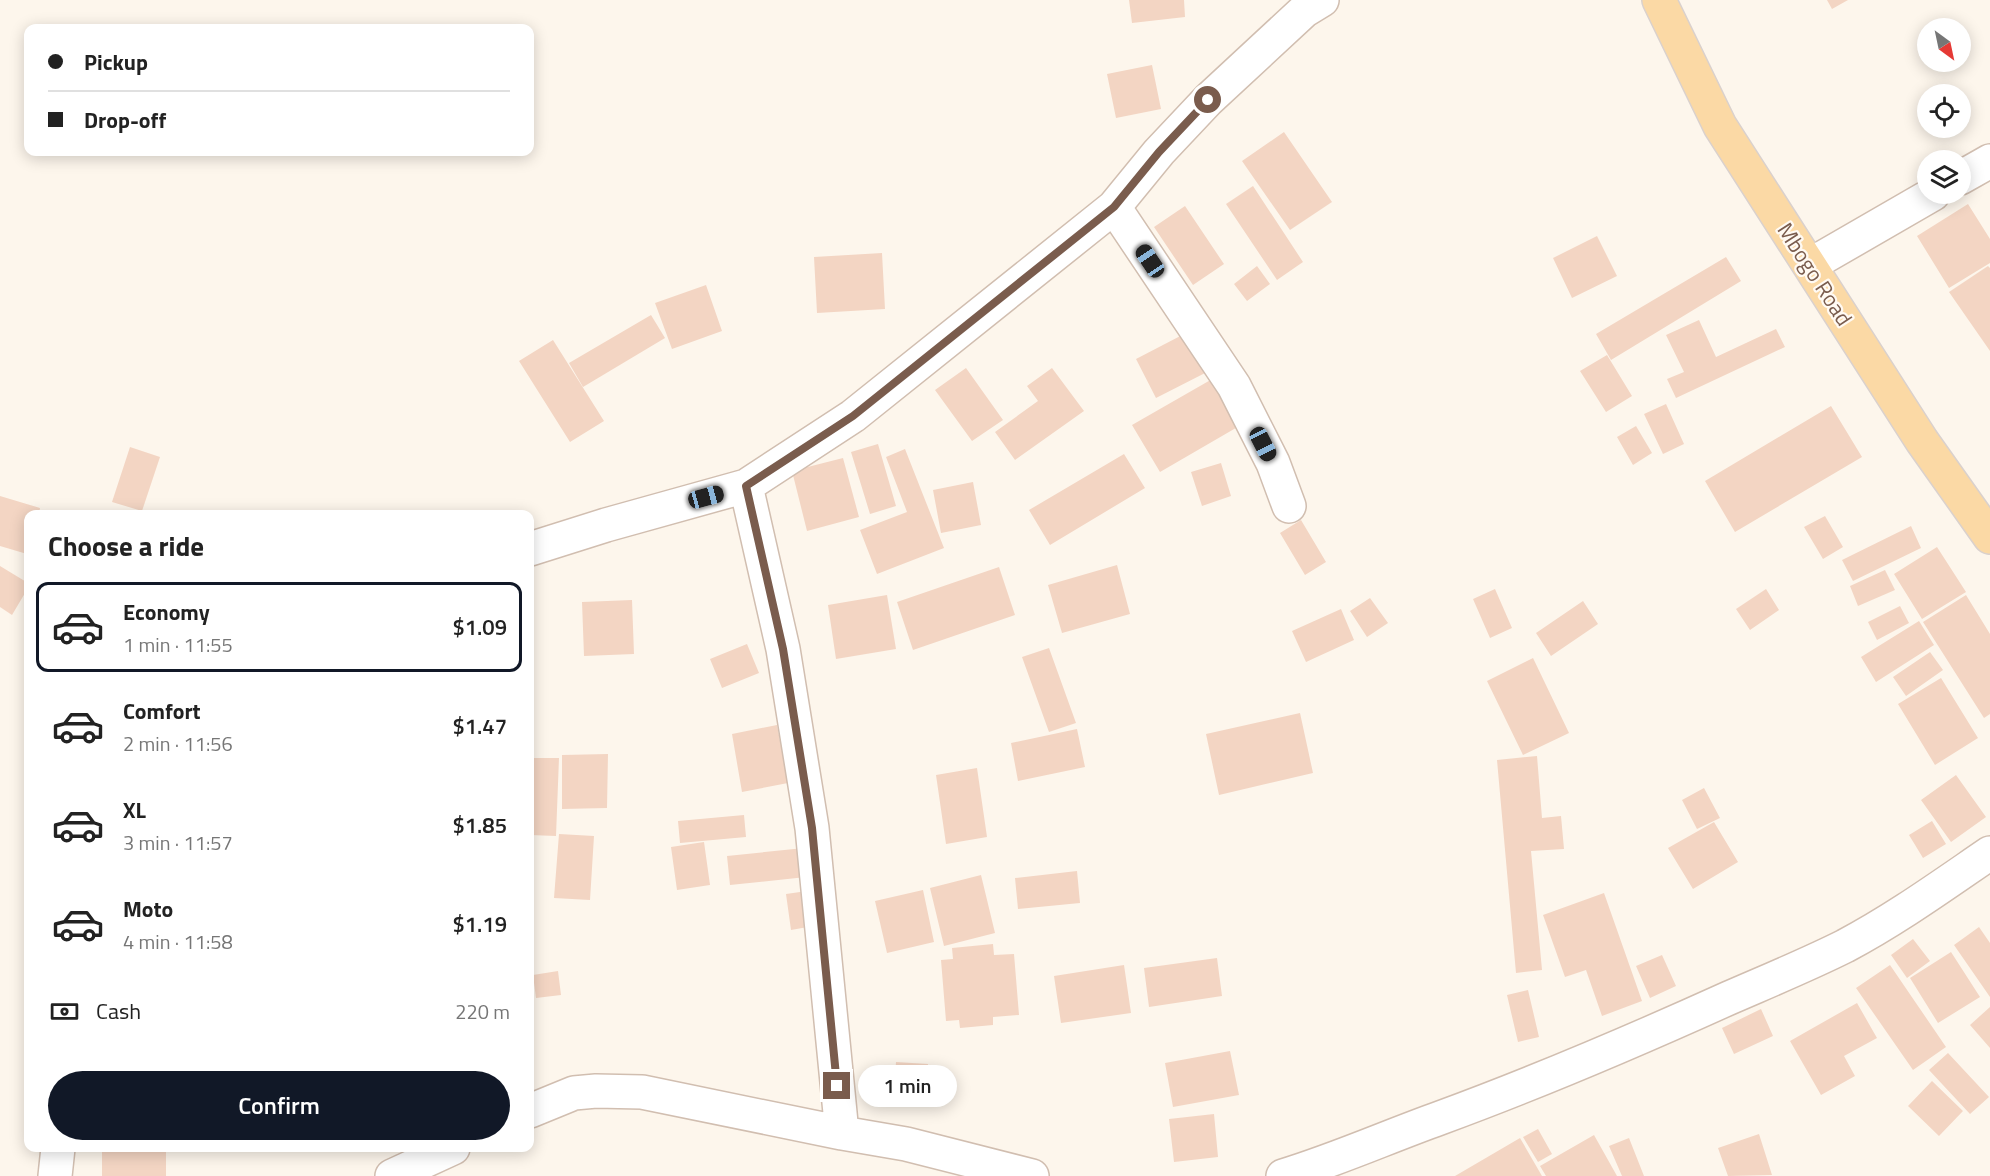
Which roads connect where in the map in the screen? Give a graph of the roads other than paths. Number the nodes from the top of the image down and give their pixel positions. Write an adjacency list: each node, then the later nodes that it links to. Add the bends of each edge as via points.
1 (1322, 0): 6 (street, via 1304,11 1208,100)
2 (1659, 0): 7 (main road, Mbogo Road, via 1720,126)
3 (1990, 160): 4 (street)
4 (1971, 171)
5 (1917, 203): 7 (street)
6 (1114, 207): 8 (street, via 853,416); 9 (street, via 1234,386 1273,463)
7 (1810, 265): 10 (main road, Mbogo Road, via 1922,441)
8 (746, 486): 11 (street); 14 (street, via 783,649 812,828)
9 (1289, 506)
10 (1990, 537)
11 (534, 548)
12 (1990, 853): 20 (street, via 1891,919 1792,970 1610,1052)
13 (534, 1110): 14 (street, via 574,1093 642,1092)
14 (842, 1133): 19 (street, via 906,1144)
15 (58, 1152): 17 (street)
16 (444, 1152): 18 (street)
17 (55, 1176)
18 (392, 1176)
19 (1032, 1176)
20 (1283, 1176)

